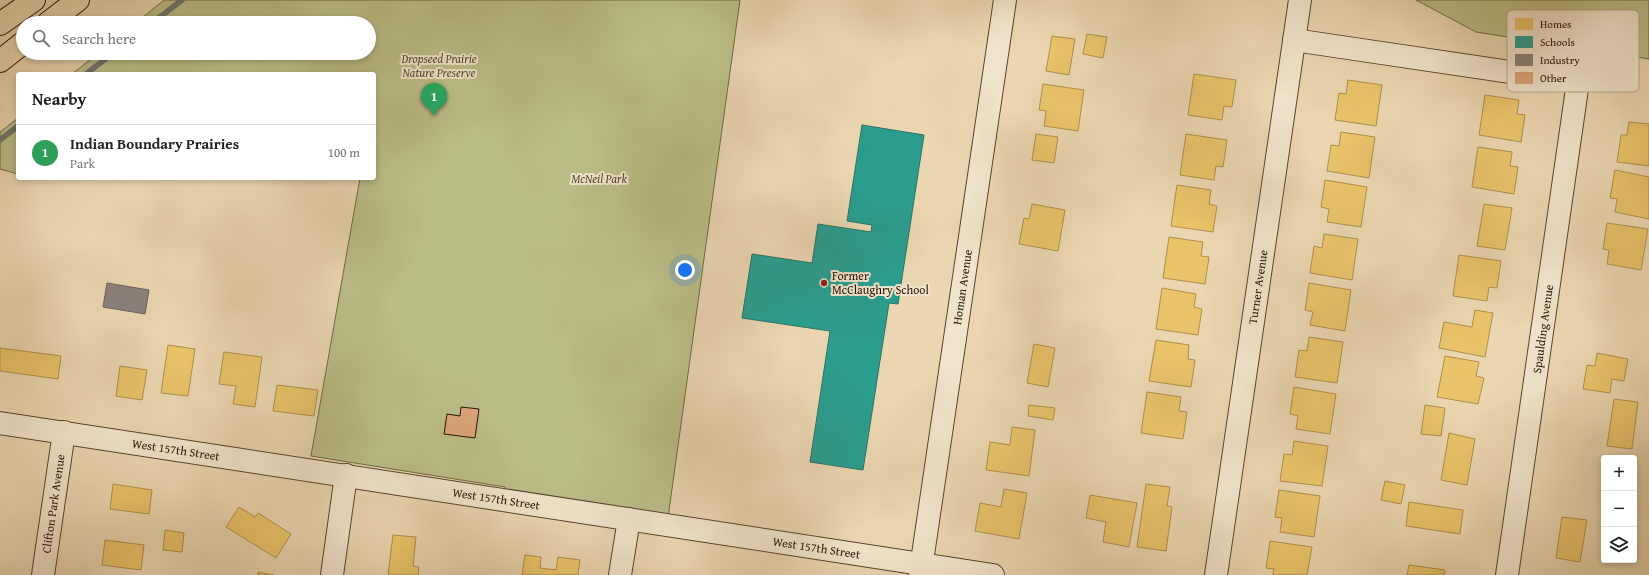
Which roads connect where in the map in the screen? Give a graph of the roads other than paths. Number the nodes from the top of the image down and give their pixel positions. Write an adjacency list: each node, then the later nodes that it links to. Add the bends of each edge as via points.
1 (34, 0): 6 (highway)
2 (78, 0): 5 (highway)
3 (1005, 0): 16 (street, Homan Avenue)
4 (1300, 0): 7 (street, Turner Avenue)
5 (57, 16)
6 (0, 24)
7 (1294, 40): 10 (street, Spaulding Avenue); 21 (street, Turner Avenue)
8 (16, 48): 9 (highway)
9 (0, 60)
10 (1507, 72)
11 (1577, 92): 22 (street, Spaulding Avenue)
12 (0, 422): 13 (street, West 157th Street)
13 (64, 432): 14 (street, West 157th Street); 17 (street, Clifton Park Avenue)
14 (346, 476): 15 (street, West 157th Street); 18 (street)
15 (629, 519): 16 (street, West 157th Street); 19 (street)
16 (921, 570): 20 (street, West 157th Street)
17 (43, 575)
18 (332, 575)
19 (620, 575)
20 (993, 575)
21 (1216, 575)
22 (1508, 575)

